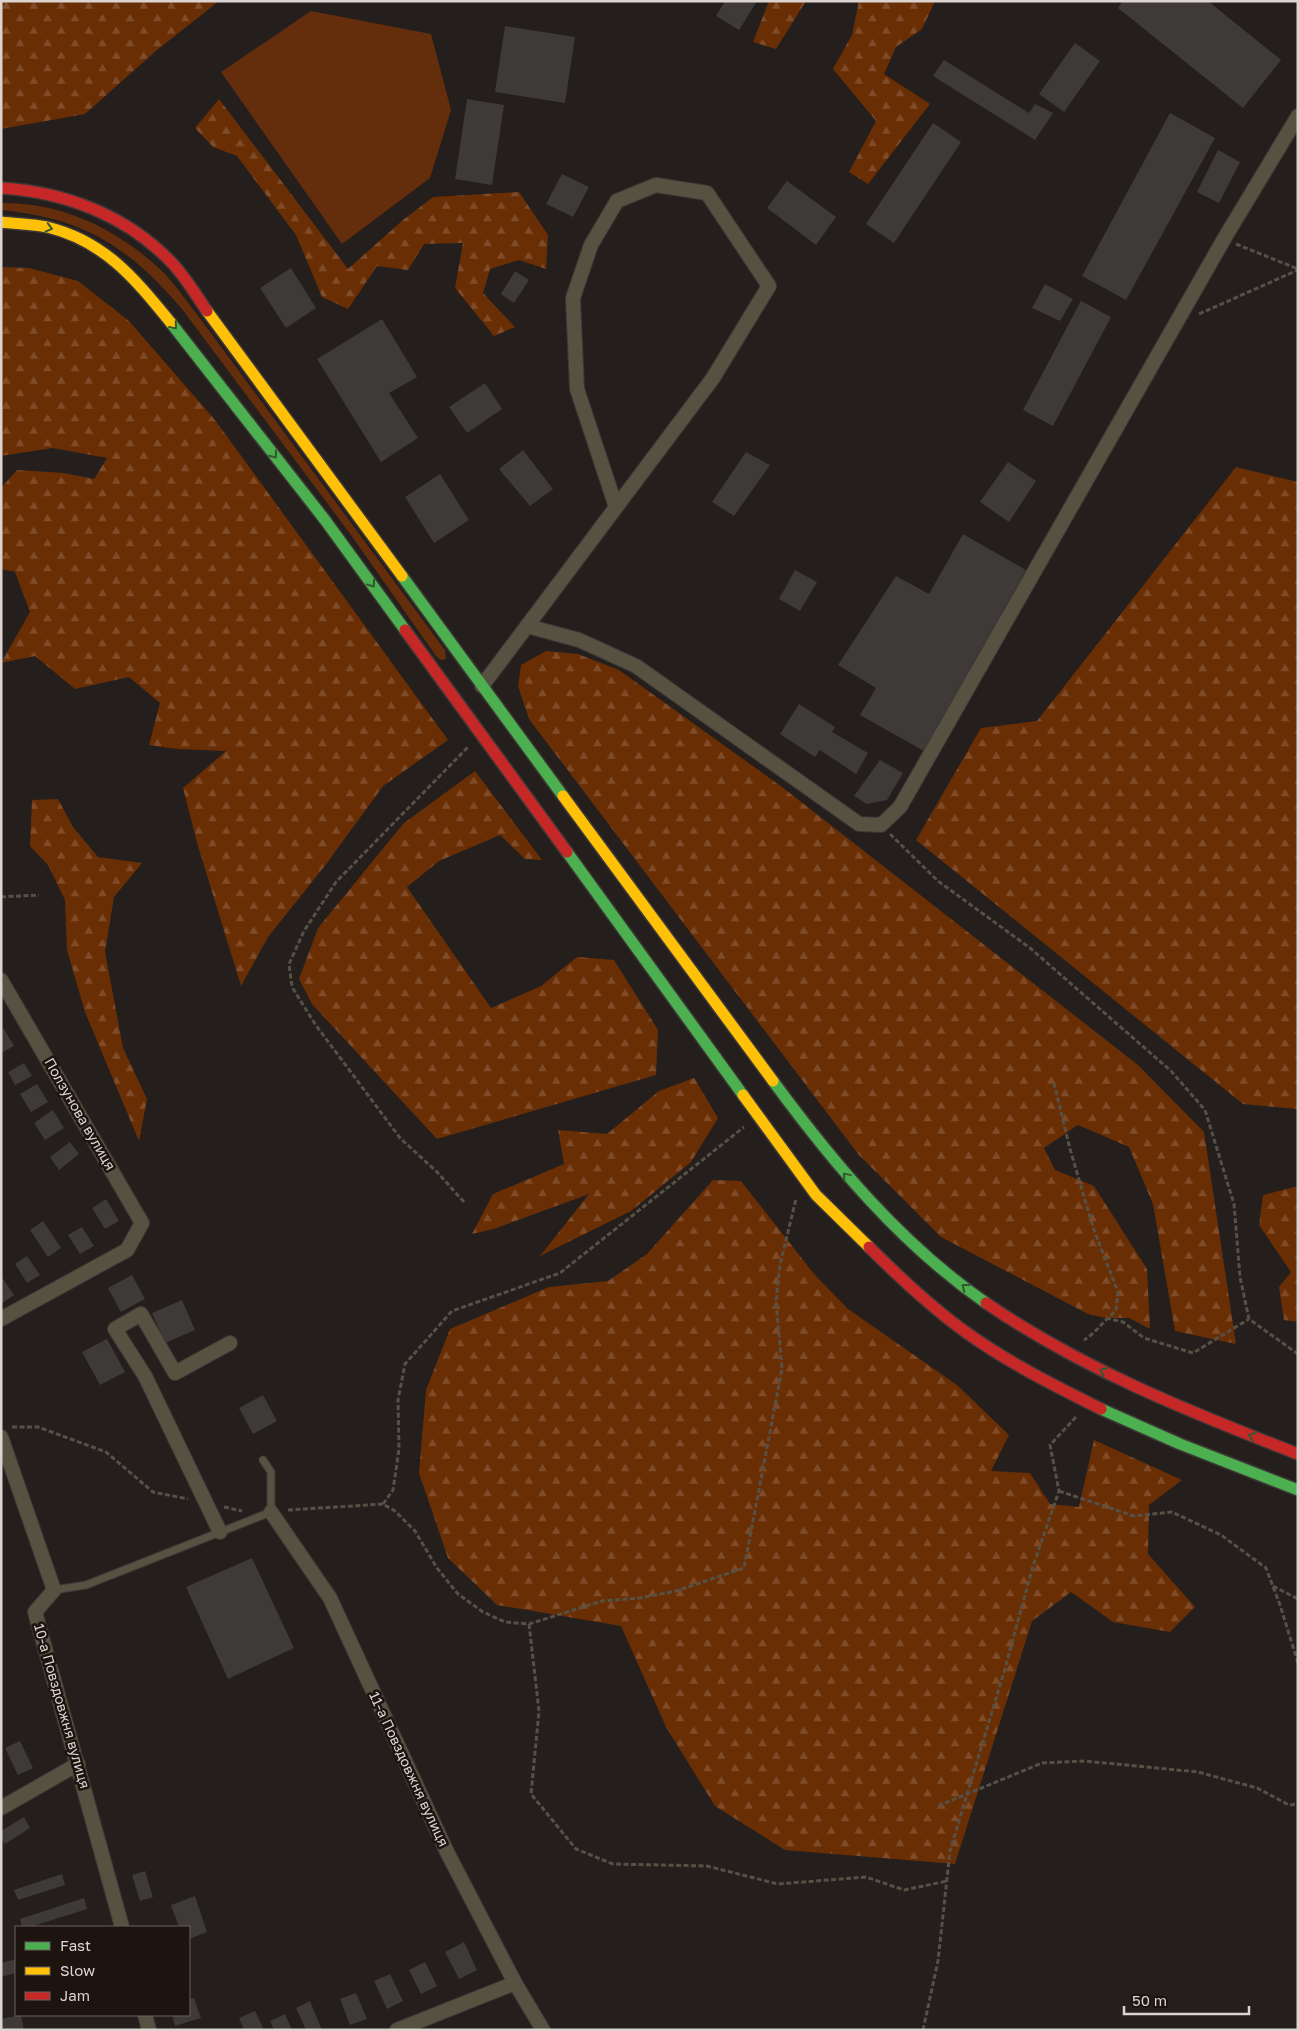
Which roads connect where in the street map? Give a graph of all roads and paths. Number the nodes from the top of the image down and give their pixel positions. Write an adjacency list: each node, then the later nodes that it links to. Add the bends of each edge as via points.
1 (1298, 116): 4 (street)
2 (1, 188): 9 (main road, via 62,197 101,213 137,233 173,264)
3 (1, 222): 10 (main road, one-way to 10, via 46,227 77,237 109,255 131,275 180,332 325,520)
4 (1224, 239): 5 (path); 6 (street)
5 (1298, 270): 6 (path)
6 (1175, 324): 11 (street, via 900,807)
7 (616, 507): 7 (street, via 713,378 769,286 708,193 656,185 617,201 591,245 573,298 577,390); 8 (street)
8 (527, 626): 9 (street); 11 (street, via 579,640 636,666 859,824)
9 (482, 686): 23 (main road, one-way to 9, via 1002,1314 926,1256 848,1180)
10 (480, 735): 16 (main road); 18 (path, via 336,882 304,931 289,964 292,987 315,1024 400,1138)
11 (881, 825): 21 (path, via 938,881 1030,948 1149,1052 1205,1110 1234,1204 1240,1277)
12 (39, 896): 13 (path)
13 (1, 897)
14 (1, 980): 20 (street, Ползунова вулиця, via 142,1223 127,1250)
15 (1054, 1083): 19 (path, via 1092,1221 1118,1292 1116,1311)
16 (758, 1116): 17 (main road); 32 (path, via 560,1273 452,1312 405,1364 398,1400 399,1449 394,1490)
17 (801, 1176): 25 (main road, via 816,1195 915,1292 991,1349); 39 (path, via 780,1265 776,1302 782,1369 744,1568 676,1591 640,1598 602,1600)
18 (464, 1202)
19 (1106, 1318): 21 (path, via 1123,1322 1144,1338 1192,1353); 23 (path, via 1094,1334)
20 (1, 1319)
21 (1249, 1319): 24 (path)
22 (230, 1343): 35 (street, via 175,1373 141,1314 115,1329 144,1376)
23 (1063, 1351): 27 (main road, one-way to 23, via 1133,1386)
24 (1298, 1354)
25 (1088, 1403): 29 (main road, via 1159,1436); 30 (path, via 1050,1445)
26 (4, 1441): 31 (path, via 38,1428 106,1452 153,1492); 37 (street)
27 (1298, 1454)
28 (263, 1460): 34 (lane, via 271,1472)
29 (1298, 1490)
30 (1059, 1491): 36 (path, via 1134,1516 1172,1512 1222,1535 1266,1568); 45 (path, via 1033,1566 1002,1682 950,1851)
31 (192, 1500)
32 (383, 1504): 34 (path); 39 (path, via 415,1531 437,1568 458,1594 505,1622)
33 (221, 1506): 34 (path, via 250,1512)
34 (271, 1512): 35 (lane); 47 (street, 11-а Повздовжня вулиця, via 330,1598 447,1852)
35 (220, 1532): 37 (lane, via 86,1585)
36 (1273, 1586): 38 (path); 40 (path)
37 (54, 1590): 41 (street, 10-а Повздовжня вулиця, via 35,1612)
38 (1298, 1599)
39 (529, 1624): 45 (path, via 539,1711 531,1794 576,1850 613,1864 706,1866 778,1884 866,1877 904,1890)
40 (1298, 1663)
41 (78, 1764): 44 (street); 46 (street, 10-а Повздовжня вулиця)
42 (1298, 1804): 43 (path, via 1289,1805 1258,1788 1198,1772 1085,1761 1042,1763)
43 (938, 1806)
44 (1, 1808)
45 (947, 1881): 52 (path, via 938,1961)
46 (122, 1926)
47 (515, 1983): 50 (street); 51 (street, 11-а Повздовжня вулиця)
48 (145, 2016): 49 (street)
49 (149, 2030)
50 (397, 2030)
51 (543, 2030)
52 (923, 2030)

